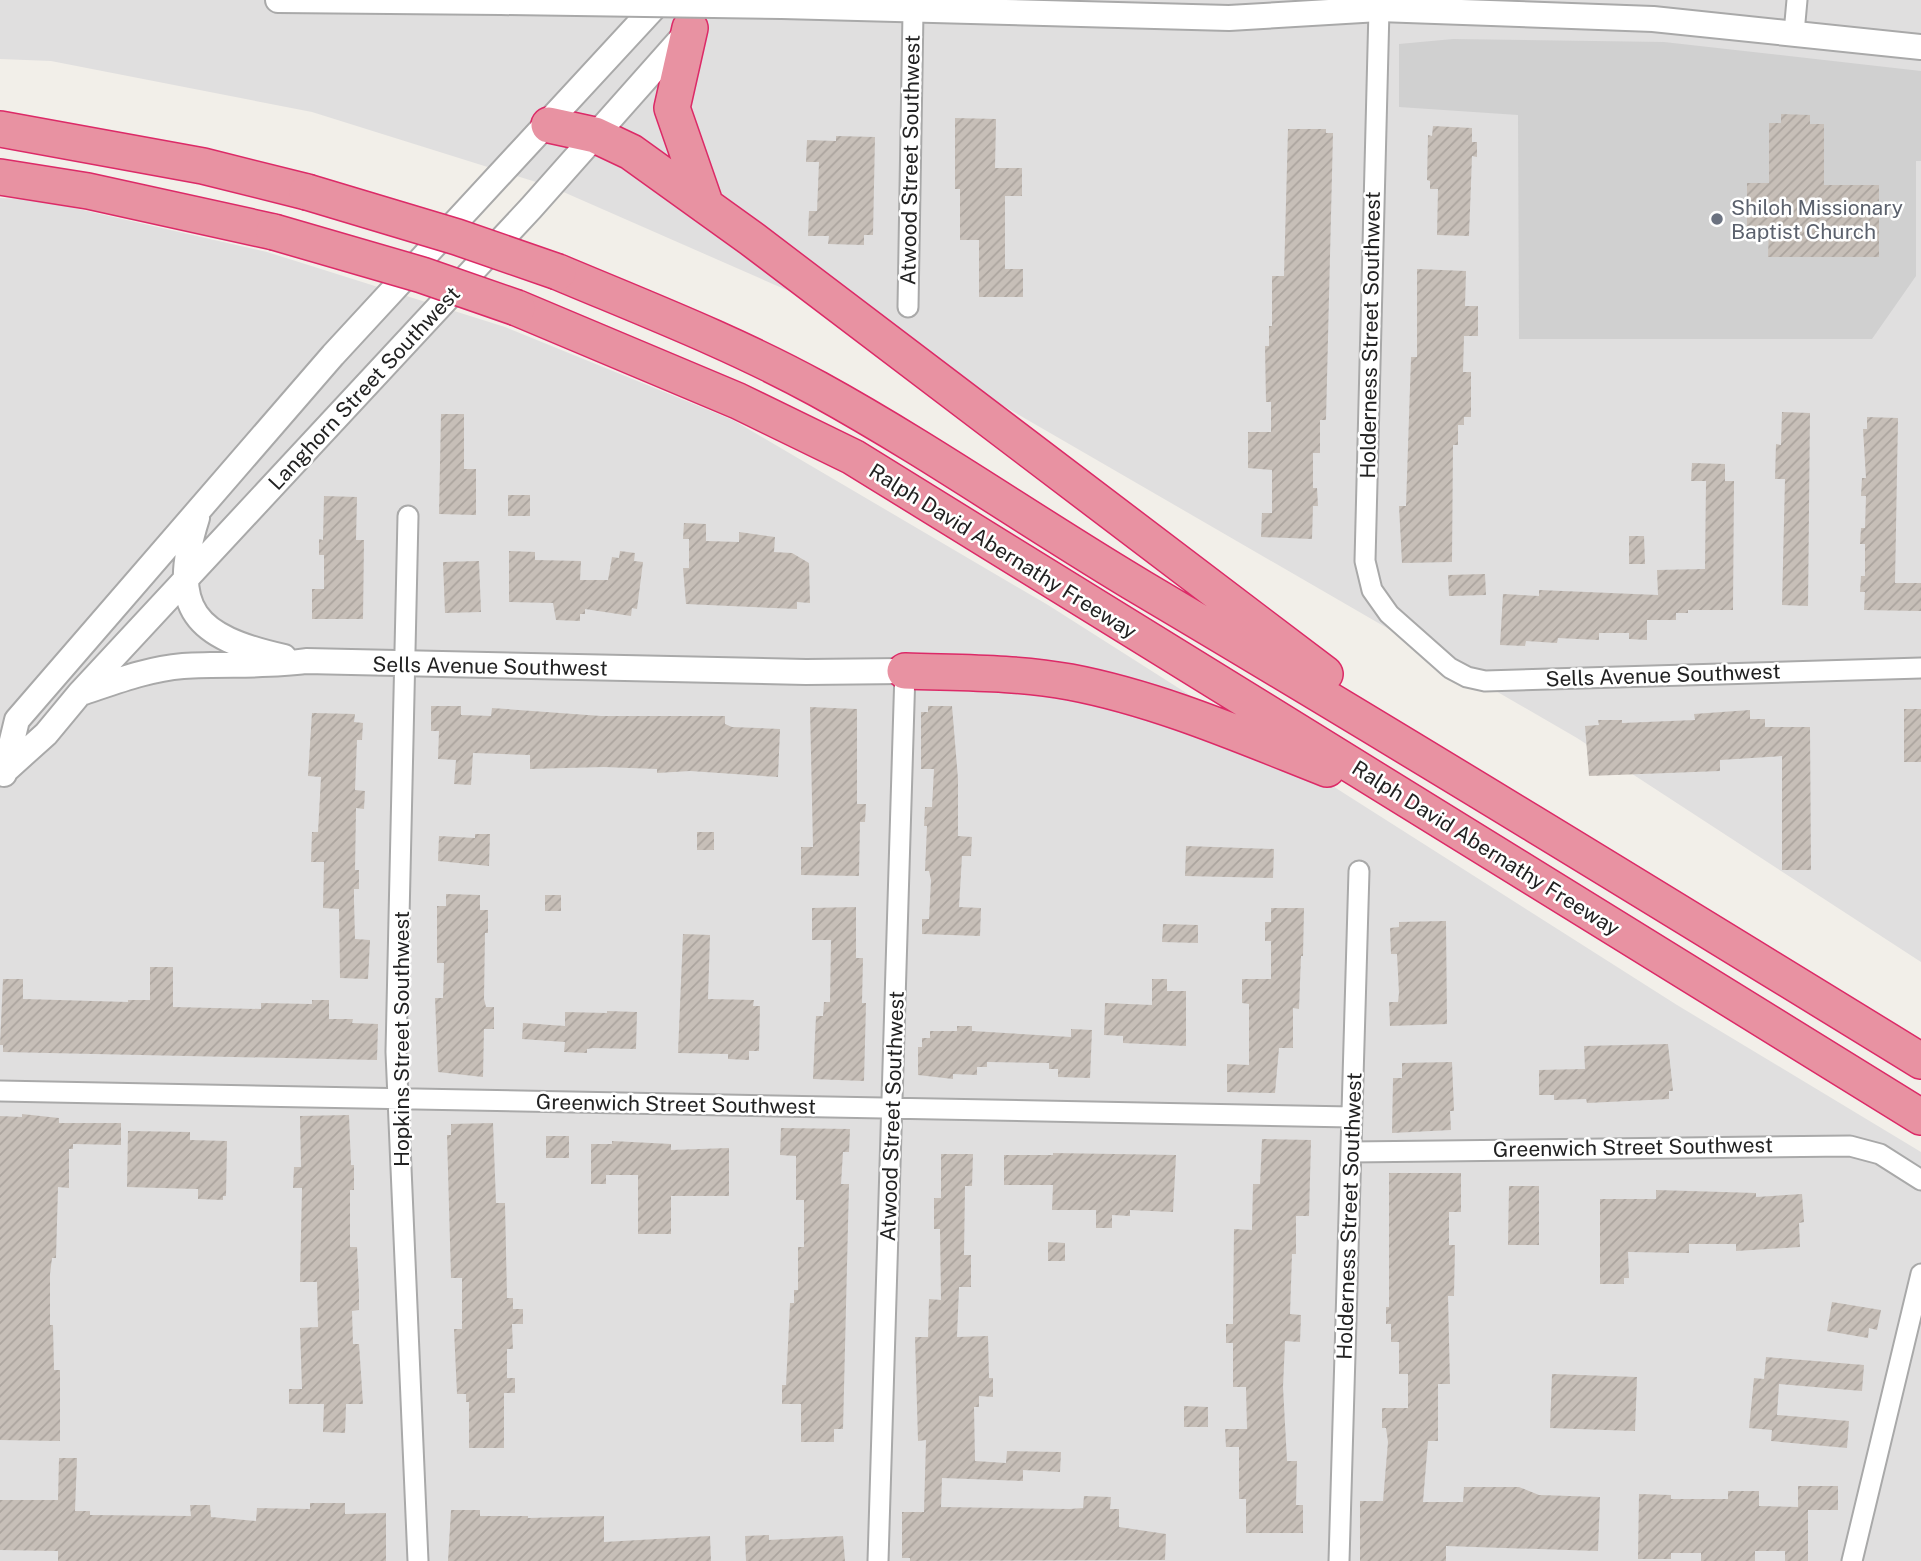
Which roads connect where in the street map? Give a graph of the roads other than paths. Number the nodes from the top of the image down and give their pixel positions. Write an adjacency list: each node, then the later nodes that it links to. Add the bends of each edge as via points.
1 (278, 0): 2 (street)
2 (302, 0): 11 (street, bridge)
3 (661, 0): 15 (street, Langhorn Street Southwest)
4 (716, 0): 12 (street, Langhorn Street Southwest)
5 (1797, 0): 13 (street)
6 (1431, 6): 10 (street); 13 (street, via 1653,19)
7 (1087, 7): 8 (street); 11 (street)
8 (1116, 8): 9 (street)
9 (1229, 9): 10 (street)
10 (1379, 9): 24 (street, Holderness Street Southwest, via 1365,561 1372,590 1389,614)
11 (913, 12): 20 (street, Atwood Street Southwest)
12 (690, 28): 17 (street, Langhorn Street Southwest); 19 (highway, via 672,108)
13 (1794, 33): 14 (street)
14 (1921, 47)
15 (548, 125): 17 (highway); 21 (street, Langhorn Street Southwest, via 333,355)
16 (0, 129): 31 (highway, Ralph David Abernathy Freeway, bridge, via 125,150 307,192 433,229 558,272 734,345 947,464 1123,577)
17 (595, 135): 19 (highway, via 632,152); 23 (street, Langhorn Street Southwest)
18 (0, 177): 32 (highway, Ralph David Abernathy Freeway, bridge, via 88,191 274,232 422,275 517,308 738,401 853,457)
19 (706, 206): 31 (highway)
20 (908, 307)
21 (199, 510): 23 (street, via 187,547); 30 (street, Langhorn Street Southwest, via 17,720)
22 (408, 516): 26 (street, Hopkins Street Southwest)
23 (186, 579): 25 (street, via 187,602 203,624 228,641); 29 (street, Langhorn Street Southwest)
24 (1419, 641): 27 (street, Sells Avenue Southwest, via 1450,668 1485,681)
25 (306, 662): 26 (street, Sells Avenue Southwest); 29 (street, Sells Avenue Southwest, via 183,666 139,673)
26 (405, 664): 28 (street, Sells Avenue Southwest); 36 (street, Hopkins Street Southwest)
27 (1921, 667)
28 (905, 671): 32 (highway, via 1017,674 1123,695 1192,716); 37 (street, Atwood Street Southwest)
29 (80, 693): 30 (street, Langhorn Street Southwest)
30 (3, 777)
31 (1462, 778): 34 (highway, Ralph David Abernathy Freeway)
32 (1410, 801): 38 (highway, Ralph David Abernathy Freeway)
33 (1359, 871): 39 (street, Holderness Street Southwest)
34 (1921, 1061)
35 (0, 1091): 36 (street, Greenwich Street Southwest)
36 (398, 1098): 37 (street, Greenwich Street Southwest); 43 (street, Hopkins Street Southwest)
37 (892, 1108): 39 (street, Greenwich Street Southwest); 44 (street, Atwood Street Southwest)
38 (1921, 1116)
39 (1352, 1117): 40 (street, Holderness Street Southwest)
40 (1351, 1152): 41 (street, Greenwich Street Southwest, via 1850,1146 1880,1153); 45 (street, Holderness Street Southwest)
41 (1914, 1176)
42 (1921, 1274): 46 (street)
43 (418, 1561)
44 (878, 1561)
45 (1339, 1561)
46 (1852, 1561)

